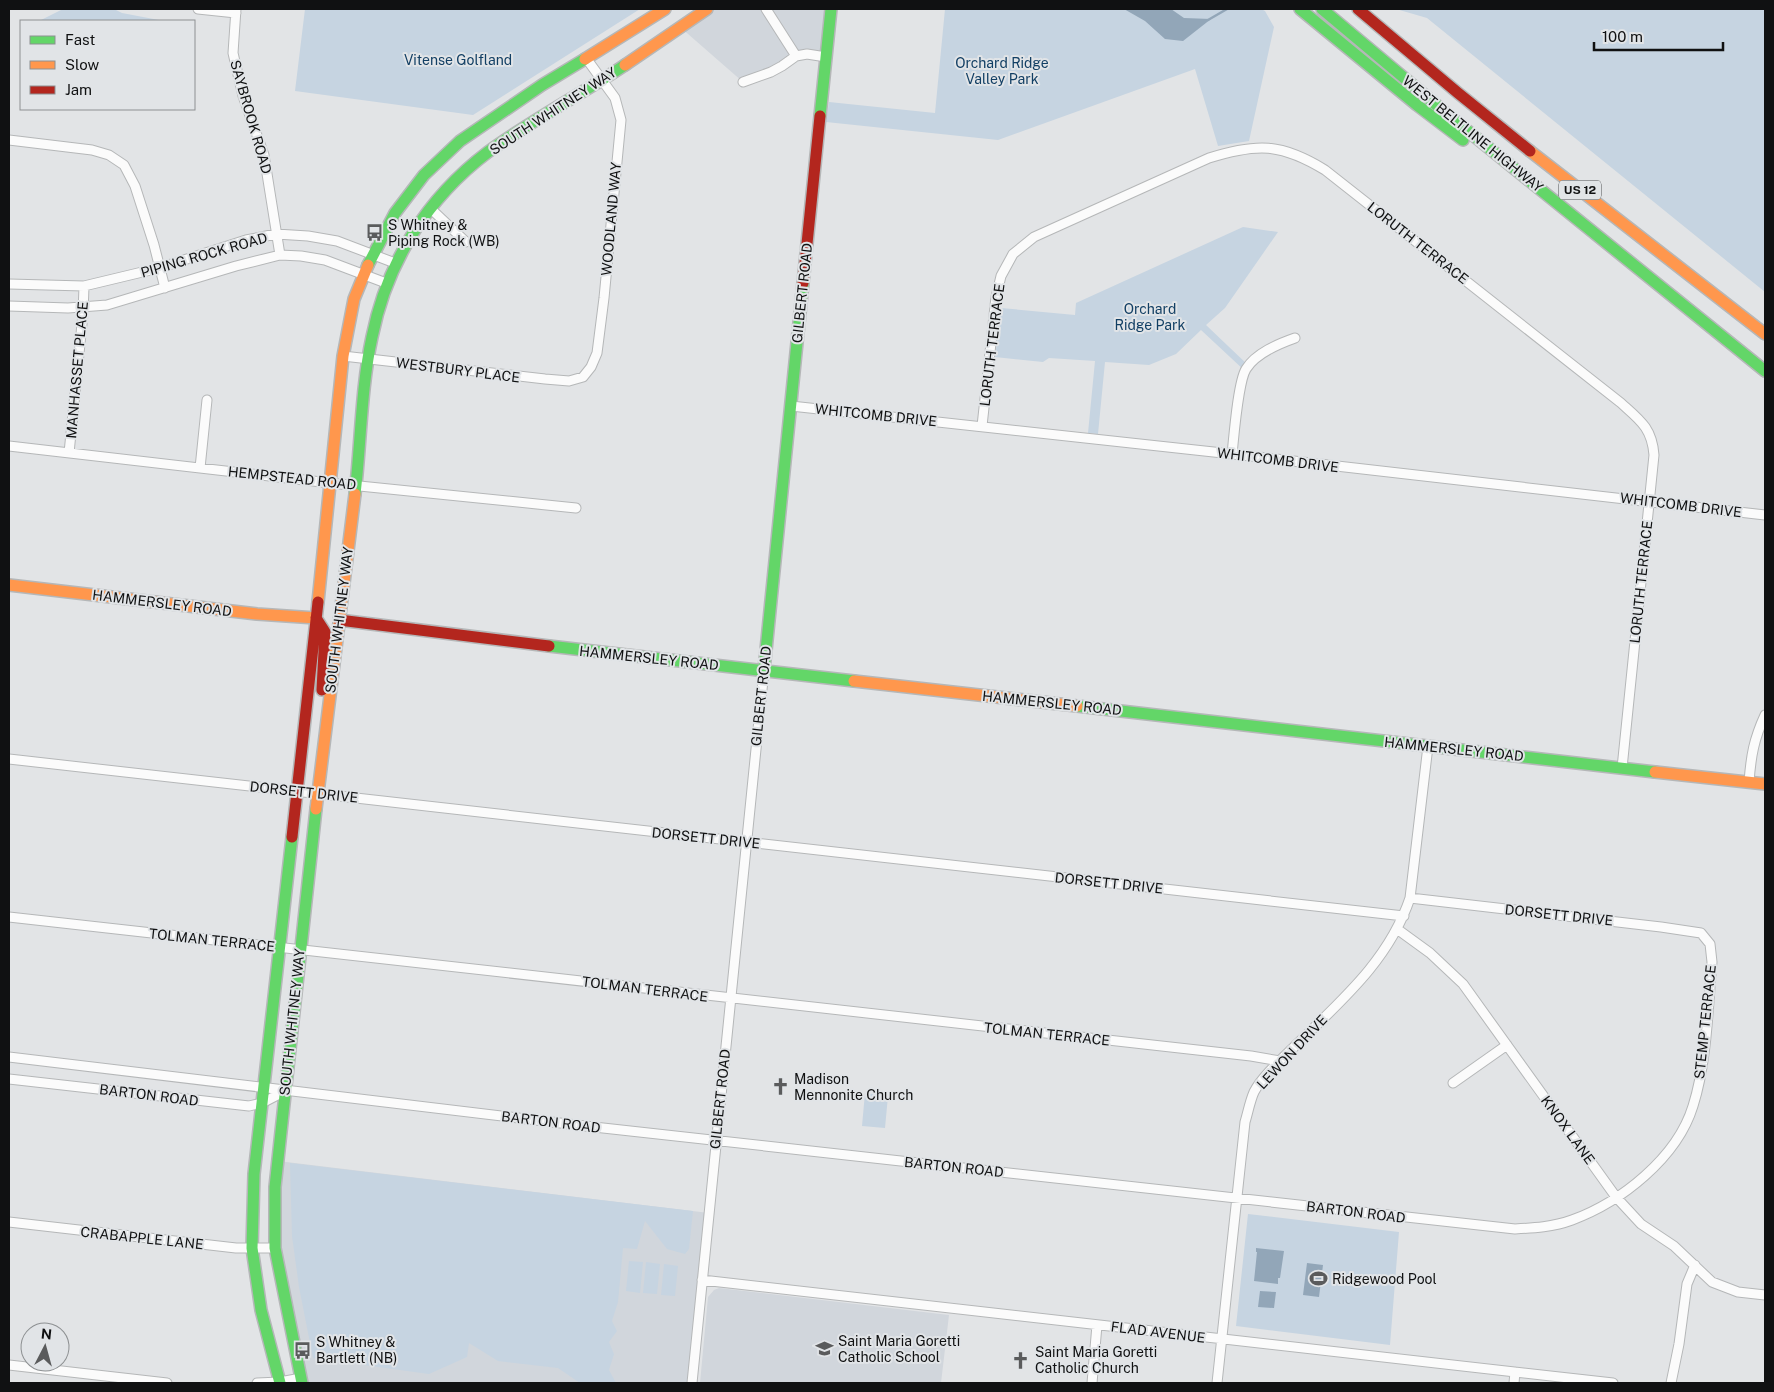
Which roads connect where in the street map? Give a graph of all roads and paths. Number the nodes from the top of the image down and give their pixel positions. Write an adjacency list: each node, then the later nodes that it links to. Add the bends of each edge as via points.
1 (198, 9): 10 (street)
2 (665, 9): 14 (main road, SOUTH WHITNEY WAY)
3 (707, 9): 15 (main road, SOUTH WHITNEY WAY)
4 (766, 9): 12 (street)
5 (831, 9): 13 (main road, GILBERT ROAD)
6 (1300, 9): 26 (main road, via 1417,105)
7 (1322, 9): 26 (main road, WEST BELTLINE HIGHWAY / US 12)
8 (1358, 9): 11 (main road, WEST BELTLINE HIGHWAY / US 12)
9 (1363, 9): 11 (main road)
10 (236, 11): 19 (street, SAYBROOK ROAD, via 233,52 243,96 264,155)
11 (1397, 43): 33 (main road, WEST BELTLINE HIGHWAY / US 12)
12 (796, 56): 13 (street); 16 (street, via 771,72)
13 (826, 57): 40 (main road, GILBERT ROAD)
14 (586, 58): 15 (street, WOODLAND WAY); 21 (main road, SOUTH WHITNEY WAY, via 460,141 409,192)
15 (603, 79): 18 (main road, SOUTH WHITNEY WAY, via 497,147 457,177); 38 (street, WOODLAND WAY, via 615,98 621,120 604,298 597,353 583,377)
16 (743, 82)
17 (9, 140): 24 (street, via 92,150 109,155 124,165 134,186)
18 (430, 208): 20 (street); 23 (main road, SOUTH WHITNEY WAY)
19 (276, 234): 21 (street, PIPING ROCK ROAD, via 337,241); 22 (street, SAYBROOK ROAD); 24 (street, PIPING ROCK ROAD, via 246,240)
20 (466, 242)
21 (372, 254): 23 (street, PIPING ROCK ROAD); 25 (main road, SOUTH WHITNEY WAY)
22 (280, 255): 25 (street, PIPING ROCK ROAD, via 325,260); 30 (street, PIPING ROCK ROAD)
23 (396, 263): 27 (main road, SOUTH WHITNEY WAY)
24 (159, 268): 29 (street, PIPING ROCK ROAD); 30 (street)
25 (363, 274): 27 (street, PIPING ROCK ROAD); 35 (main road, SOUTH WHITNEY WAY, via 354,299)
26 (1653, 281): 37 (main road, WEST BELTLINE HIGHWAY / US 12)
27 (386, 283): 36 (main road, SOUTH WHITNEY WAY)
28 (9, 284): 29 (street, PIPING ROCK ROAD)
29 (84, 286): 32 (street, MANHASSET PLACE)
30 (165, 288): 32 (street, PIPING ROCK ROAD, via 107,305)
31 (9, 306): 32 (street, PIPING ROCK ROAD)
32 (84, 307): 43 (street, MANHASSET PLACE)
33 (1765, 334)
34 (1295, 338): 44 (street, via 1272,347 1245,371)
35 (343, 356): 36 (street, WESTBURY PLACE); 46 (main road, SOUTH WHITNEY WAY)
36 (368, 359): 38 (street, WESTBURY PLACE, via 545,380); 47 (main road, SOUTH WHITNEY WAY)
37 (1765, 371)
38 (574, 379)
39 (207, 400): 45 (street)
40 (791, 406): 41 (street, WHITCOMB DRIVE); 54 (main road, GILBERT ROAD)
41 (982, 426): 44 (street, WHITCOMB DRIVE); 48 (street, LORUTH TERRACE, via 996,297 1001,276 1013,254 1034,237 1209,158 1237,149 1263,147 1289,151 1325,170 1644,423 1653,440 1654,455)
42 (9, 446): 43 (street, HEMPSTEAD ROAD)
43 (69, 453): 45 (street, HEMPSTEAD ROAD)
44 (1232, 454): 48 (street, WHITCOMB DRIVE)
45 (200, 468): 46 (street, HEMPSTEAD ROAD)
46 (330, 483): 47 (street, HEMPSTEAD ROAD); 52 (main road, SOUTH WHITNEY WAY)
47 (356, 485): 49 (street, HEMPSTEAD ROAD); 53 (main road, SOUTH WHITNEY WAY)
48 (1649, 502): 50 (street, WHITCOMB DRIVE); 59 (street, LORUTH TERRACE)
49 (576, 508)
50 (1765, 515)
51 (9, 585): 52 (main road, HAMMERSLEY ROAD)
52 (316, 618): 56 (main road, via 325,632 320,716); 62 (main road, SOUTH WHITNEY WAY)
53 (339, 620): 54 (main road, HAMMERSLEY ROAD); 56 (main road, SOUTH WHITNEY WAY)
54 (764, 670): 57 (main road, HAMMERSLEY ROAD); 64 (street, GILBERT ROAD)
55 (1765, 714): 60 (street, via 1751,756)
56 (323, 742): 63 (main road, SOUTH WHITNEY WAY)
57 (1428, 746): 59 (main road, HAMMERSLEY ROAD); 65 (street, LEWON DRIVE)
58 (9, 759): 62 (street, DORSETT DRIVE)
59 (1622, 768): 60 (main road, HAMMERSLEY ROAD)
60 (1749, 782): 61 (main road, HAMMERSLEY ROAD)
61 (1765, 784)
62 (297, 791): 63 (street, DORSETT DRIVE); 70 (main road, SOUTH WHITNEY WAY)
63 (317, 793): 64 (street, DORSETT DRIVE); 71 (main road, SOUTH WHITNEY WAY)
64 (746, 843): 66 (street, DORSETT DRIVE); 72 (street, GILBERT ROAD)
65 (1410, 898): 66 (street, LEWON DRIVE); 69 (street, DORSETT DRIVE, via 1661,927 1700,933)
66 (1404, 916): 68 (street, LEWON DRIVE)
67 (9, 917): 70 (street, TOLMAN TERRACE)
68 (1397, 929): 73 (street, KNOX LANE, via 1430,953 1463,984); 75 (street, LEWON DRIVE, via 1351,992)
69 (1705, 939): 82 (street, STEMP TERRACE, via 1710,944 1712,962 1701,1074 1693,1107 1680,1134 1663,1157 1642,1180)
70 (280, 947): 71 (street, TOLMAN TERRACE); 78 (main road, SOUTH WHITNEY WAY)
71 (300, 950): 72 (street, TOLMAN TERRACE); 79 (main road, SOUTH WHITNEY WAY)
72 (730, 999): 75 (street, TOLMAN TERRACE); 81 (street, GILBERT ROAD)
73 (1507, 1045): 77 (street); 82 (street, KNOX LANE)
74 (9, 1057): 78 (street, BARTON ROAD)
75 (1280, 1061): 83 (street, LEWON DRIVE, via 1254,1092 1245,1122)
76 (9, 1079): 80 (street, BARTON ROAD, via 249,1106)
77 (1453, 1083)
78 (264, 1087): 79 (street, BARTON ROAD); 80 (main road, SOUTH WHITNEY WAY)
79 (285, 1091): 80 (street, BARTON ROAD); 81 (street, BARTON ROAD); 86 (main road, SOUTH WHITNEY WAY, via 275,1187)
80 (262, 1103): 85 (main road, SOUTH WHITNEY WAY, via 254,1174)
81 (716, 1141): 83 (street, BARTON ROAD); 88 (street, GILBERT ROAD)
82 (1616, 1197): 83 (street, BARTON ROAD, via 1571,1220 1515,1229); 87 (street, KNOX LANE, via 1641,1224)
83 (1236, 1198): 91 (street, LEWON DRIVE)
84 (9, 1222): 85 (street, CRABAPPLE LANE)
85 (252, 1248): 86 (street, CRABAPPLE LANE); 95 (main road, SOUTH WHITNEY WAY, via 261,1310)
86 (275, 1248): 94 (main road, SOUTH WHITNEY WAY)
87 (1695, 1265): 89 (street, KNOX LANE, via 1712,1282 1738,1292); 103 (street, via 1687,1284)
88 (702, 1280): 90 (street, FLAD AVENUE); 98 (street, GILBERT ROAD)
89 (1765, 1295)
90 (1098, 1325): 91 (street, FLAD AVENUE); 99 (street)
91 (1222, 1339): 93 (street, FLAD AVENUE); 100 (street, LEWON DRIVE)
92 (9, 1365): 96 (street)
93 (1515, 1372): 101 (street); 102 (street, FLAD AVENUE)
94 (301, 1380): 95 (street)
95 (280, 1382): 97 (street)
96 (167, 1383)
97 (257, 1383)
98 (692, 1383)
99 (1092, 1383)
100 (1217, 1383)
101 (1514, 1383)
102 (1613, 1383)
103 (1671, 1383)

